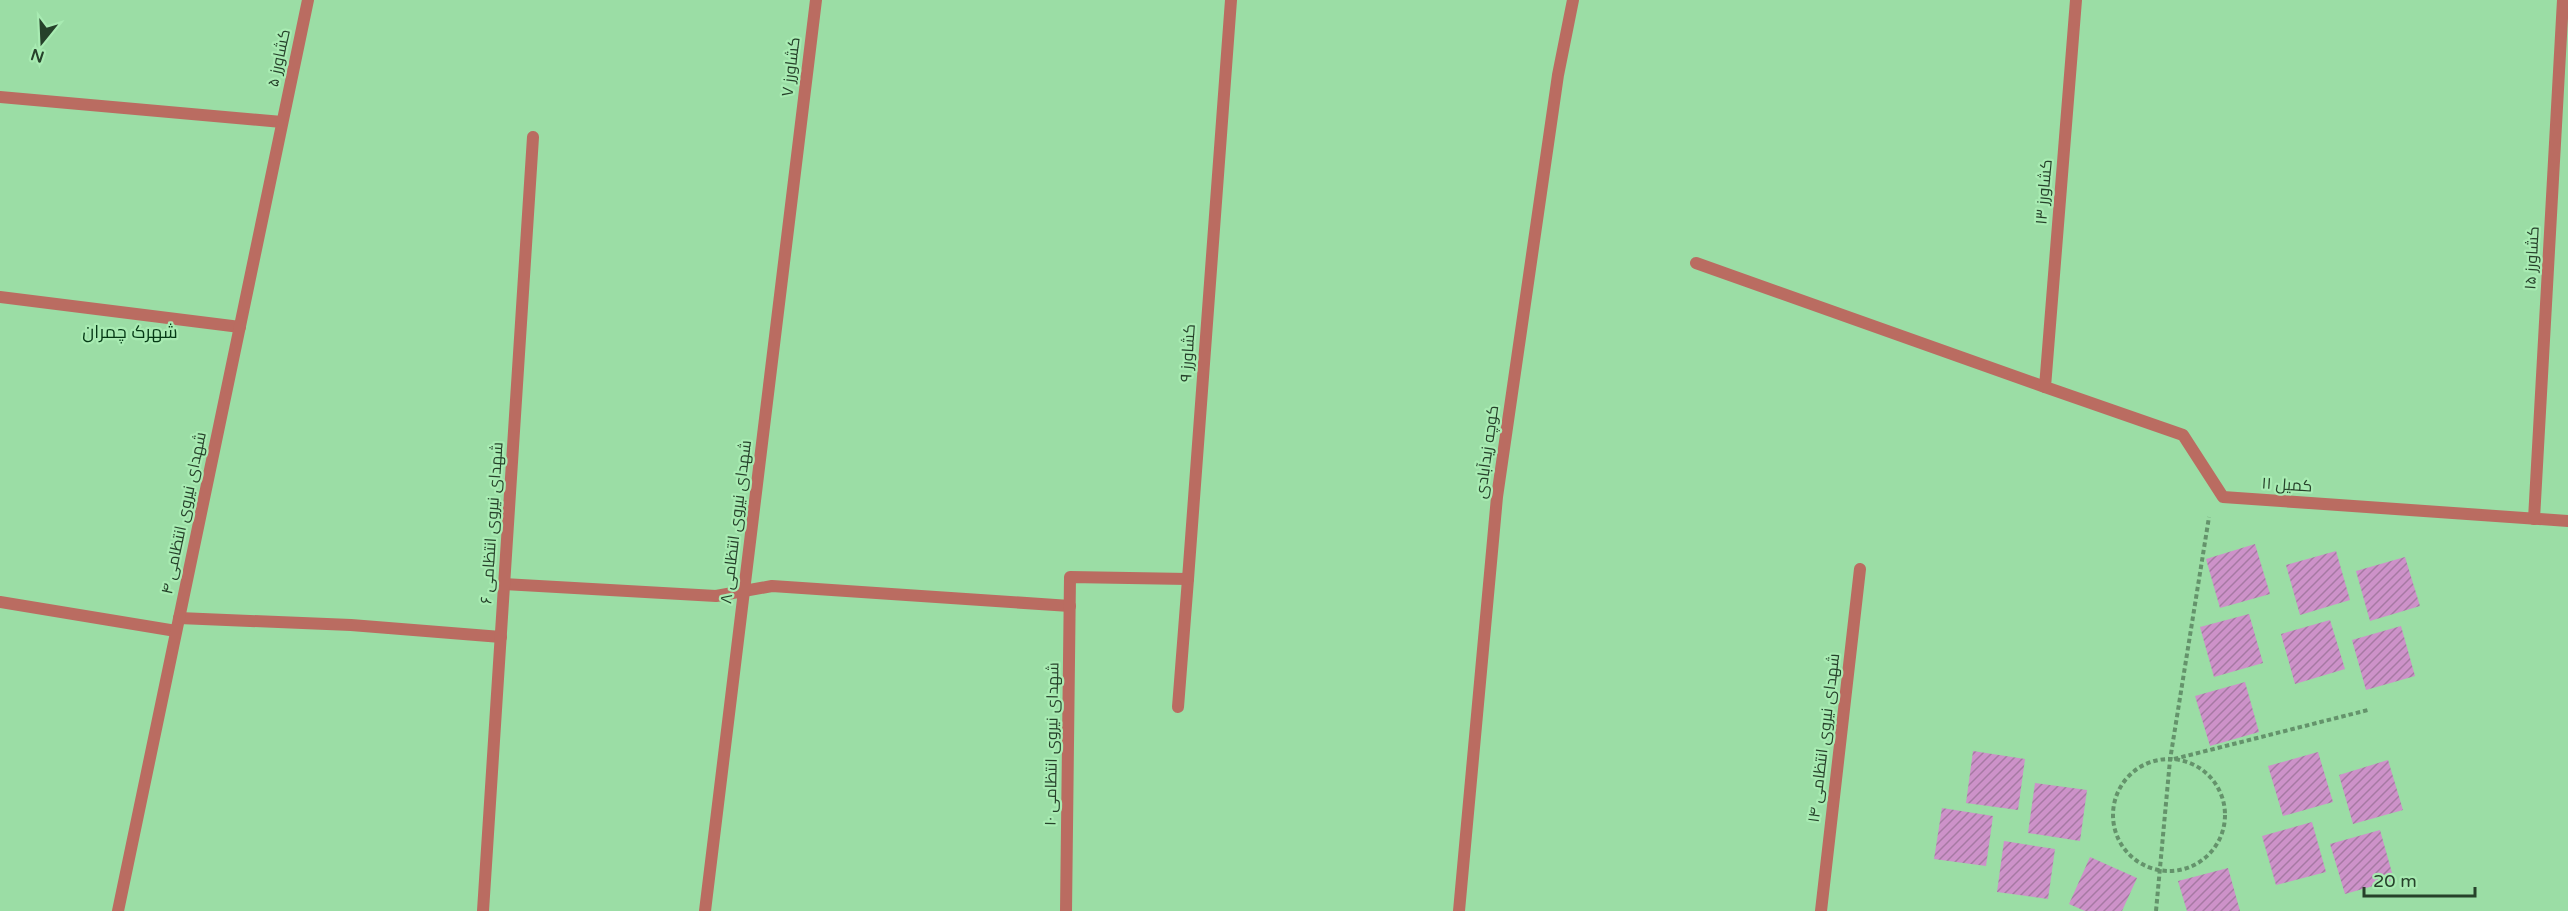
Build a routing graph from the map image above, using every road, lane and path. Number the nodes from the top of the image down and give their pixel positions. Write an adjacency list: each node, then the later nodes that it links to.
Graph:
1 (308, 0): 8 (street, کشاورز ۵)
2 (816, 0): 10 (street, کشاورز ۷)
3 (1231, 0): 19 (street, کشاورز ۹)
4 (1574, 0): 34 (street, کوچه زیدآبادی)
5 (2076, 0): 14 (street, کشاورز ۱۳)
6 (2563, 0): 16 (street, کشاورز ۱۵)
7 (0, 97): 8 (street)
8 (282, 122): 13 (street, شهدای نیروی انتظامی ۴)
9 (533, 137): 20 (street, شهدای نیروی انتظامی ۶)
10 (799, 138): 21 (street, شهدای نیروی انتظامی ۸)
11 (1696, 263): 14 (street)
12 (0, 297): 13 (street)
13 (240, 327): 24 (street, شهدای نیروی انتظامی ۴)
14 (2045, 387): 15 (street)
15 (2223, 497): 16 (street, کمیل ۱۱); 28 (path)
16 (2534, 519): 17 (street, کمیل ۱۱)
17 (2568, 521)
18 (1860, 569): 35 (street, شهدای نیروی انتظامی ۱۴)
19 (1188, 579): 23 (street, شهدای نیروی انتظامی ۱۰); 26 (street, کشاورز ۹)
20 (504, 584): 21 (street); 25 (street, شهدای نیروی انتظامی ۶)
21 (744, 591): 23 (street); 32 (street, شهدای نیروی انتظامی ۸)
22 (0, 602): 24 (street)
23 (1070, 606): 33 (street, شهدای نیروی انتظامی ۱۰)
24 (178, 624): 25 (street); 30 (street, شهدای نیروی انتظامی ۴)
25 (501, 637): 31 (street, شهدای نیروی انتظامی ۶)
26 (1178, 708)
27 (2368, 710): 28 (path)
28 (2170, 760): 29 (path); 29 (path); 29 (path)
29 (2160, 870): 36 (path)
30 (118, 911)
31 (483, 911)
32 (705, 911)
33 (1066, 911)
34 (1459, 911)
35 (1821, 911)
36 (2156, 911)

